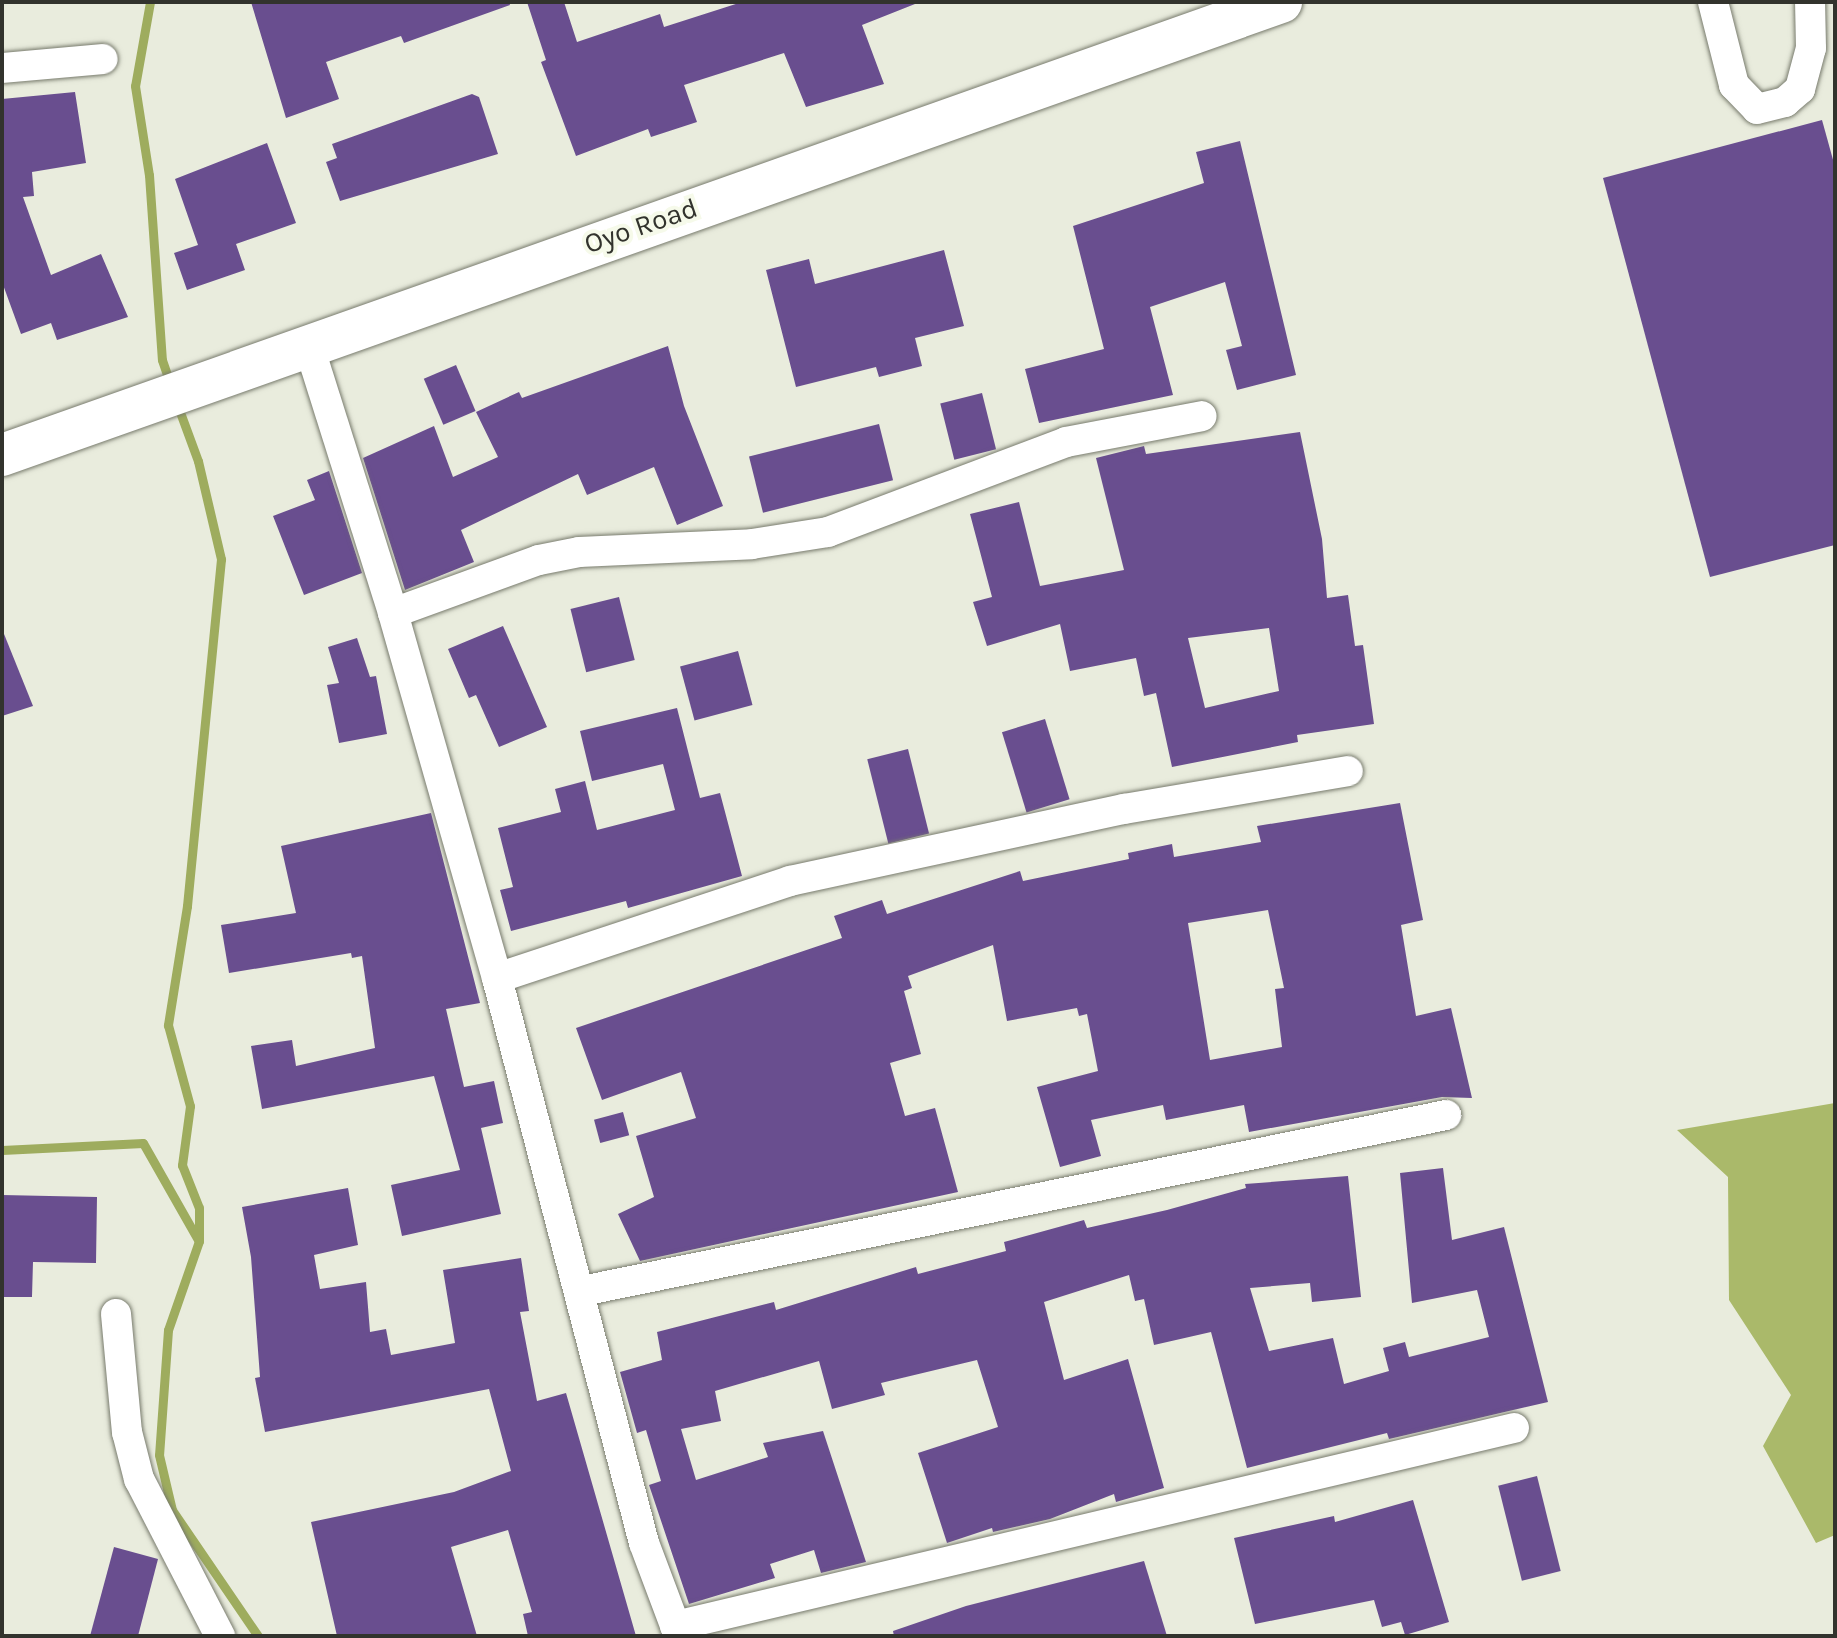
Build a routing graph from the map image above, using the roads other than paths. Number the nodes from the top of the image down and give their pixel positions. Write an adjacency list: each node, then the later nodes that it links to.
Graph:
1 (1281, 2): 6 (highway, Oyo Road)
2 (1713, 2): 3 (street)
3 (1810, 2)
4 (103, 59): 5 (street)
5 (2, 68)
6 (308, 343): 8 (highway, Oyo Road); 9 (street)
7 (1202, 416): 9 (street)
8 (2, 455)
9 (393, 613): 11 (street)
10 (1348, 771): 11 (street)
11 (497, 978): 13 (street)
12 (1446, 1115): 13 (street)
13 (582, 1291): 16 (street)
14 (116, 1314): 17 (street)
15 (1514, 1428): 16 (street)
16 (677, 1631)
17 (220, 1636)

